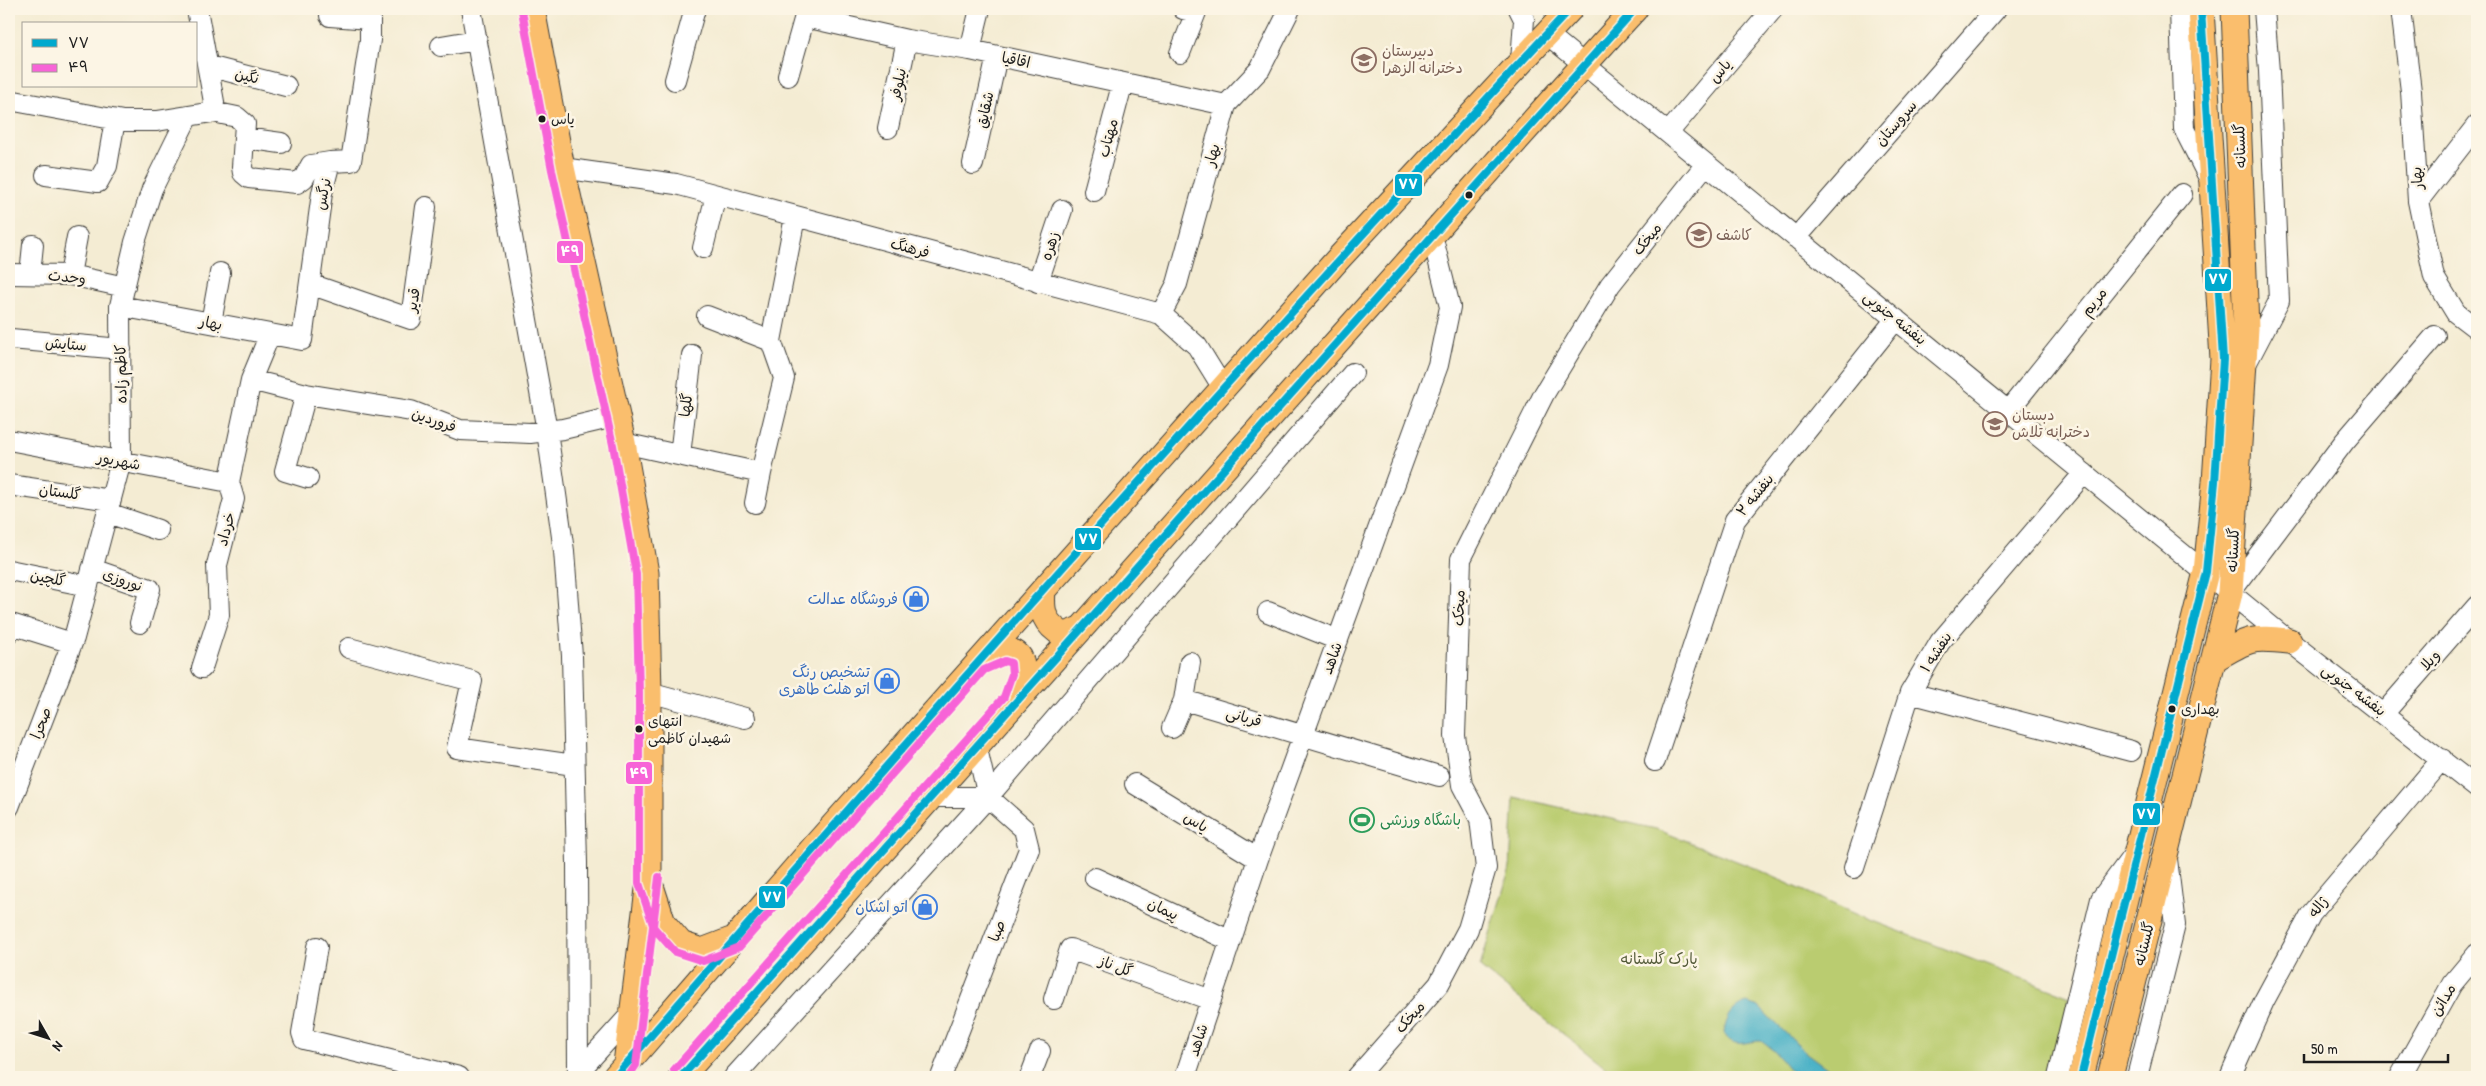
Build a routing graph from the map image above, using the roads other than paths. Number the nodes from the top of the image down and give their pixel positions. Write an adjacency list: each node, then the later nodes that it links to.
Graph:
1 (197, 9): 30 (street)
2 (471, 9): 22 (street)
3 (532, 9): 48 (main road)
4 (695, 9): 32 (street)
5 (980, 9): 25 (street)
6 (1183, 9): 26 (street)
7 (1290, 9): 36 (street, بهار)
8 (1519, 9): 28 (street)
9 (1570, 9): 21 (main road)
10 (1635, 9): 29 (main road)
11 (1773, 9): 42 (street, یاس)
12 (1996, 9): 60 (street, سروستان)
13 (2180, 9): 50 (street)
14 (2201, 9): 50 (main road, گلستانه)
15 (2234, 9): 82 (main road, گلستانه)
16 (2264, 9): 82 (street)
17 (2401, 9): 54 (street, بهار)
18 (806, 13): 23 (street, اقاقیا); 31 (street, اقاقیا)
19 (370, 14): 20 (street); 45 (street, نرگس)
20 (330, 16)
21 (1547, 34): 28 (main road); 29 (street, بنفشه جنوبی)
22 (476, 40): 24 (street); 89 (street)
23 (908, 40): 25 (street, اقاقیا); 41 (street, نیلوفر)
24 (441, 46)
25 (970, 50): 27 (street, اقاقیا)
26 (1180, 53)
27 (997, 56): 33 (street, اقاقیا); 46 (street, شقایق)
28 (1521, 62): 85 (main road)
29 (1584, 64): 42 (street, بنفشه جنوبی); 58 (main road)
30 (208, 66): 34 (street, نگین); 37 (street)
31 (788, 76)
32 (675, 80)
33 (1122, 85): 36 (street, اقاقیا); 51 (street, مهتاب)
34 (286, 86)
35 (9, 100): 39 (street)
36 (1226, 106): 70 (street, بهار)
37 (213, 112): 38 (street); 43 (street)
38 (188, 116): 39 (street); 69 (street, کاظم زاده)
39 (119, 121): 49 (street)
40 (2477, 125): 54 (street)
41 (888, 128)
42 (1668, 133): 47 (street, بنفشه جنوبی)
43 (245, 138): 44 (street); 45 (street)
44 (281, 143)
45 (330, 162): 68 (street, نرگس)
46 (973, 164)
47 (1706, 164): 60 (street, بنفشه جنوبی); 161 (street, میخک)
48 (562, 168): 53 (street, فرهنگ); 88 (main road)
49 (46, 175)
50 (2212, 183): 103 (main road, گلستانه)
51 (1094, 191)
52 (2182, 194): 87 (street, مریم)
53 (716, 195): 57 (street, فرهنگ); 62 (street)
54 (2418, 201): 74 (street, بهار)
55 (426, 207): 68 (street, قدیر)
56 (1062, 210): 67 (street, زهره)
57 (795, 217): 67 (street, فرهنگ); 79 (street)
58 (1432, 235): 110 (main road); 113 (street, شاهد)
59 (77, 236): 66 (street)
60 (1796, 238): 72 (street, بنفشه جنوبی)
61 (33, 245): 65 (street)
62 (703, 248)
63 (220, 273): 73 (street)
64 (9, 274): 65 (street, وحدت)
65 (30, 274): 66 (street, وحدت)
66 (70, 275): 69 (street, وحدت)
67 (1038, 282): 70 (street, فرهنگ)
68 (310, 284): 78 (street, نرگس)
69 (122, 297): 73 (street, بهار); 80 (street, کاظم زاده)
70 (1161, 314): 85 (street, فرهنگ)
71 (707, 316): 79 (street)
72 (1896, 319): 87 (street, بنفشه جنوبی); 131 (street, بنفشه ۲)
73 (212, 323): 75 (street, بهار)
74 (2477, 329)
75 (270, 334): 78 (street, بهار); 84 (street, خرداد)
76 (2435, 336): 106 (street)
77 (11, 340): 80 (street, ستایش)
78 (302, 340)
79 (771, 341): 94 (street)
80 (121, 349): 93 (street, کاظم زاده)
81 (692, 355): 92 (street, گلها)
82 (2244, 368): 106 (main road, گلستانه)
83 (1353, 373): 137 (street)
84 (251, 380): 86 (street, فروردین); 97 (street, خرداد)
85 (1222, 388): 105 (main road)
86 (306, 394): 89 (street, فروردین); 96 (street)
87 (2008, 411): 95 (street, بنفشه جنوبی)
88 (618, 416): 89 (street, فروردین); 91 (main road)
89 (547, 431): 132 (street)
90 (9, 440): 93 (street, شهریور)
91 (623, 443): 92 (street); 120 (main road)
92 (680, 455): 94 (street)
93 (121, 462): 97 (street, شهریور); 100 (street, کاظم زاده)
94 (761, 473): 99 (street)
95 (2084, 473): 103 (street, بنفشه جنوبی); 121 (street, بنفشه ۱)
96 (308, 478)
97 (229, 482): 119 (street, خرداد)
98 (9, 485): 100 (street, گلستان)
99 (755, 504)
100 (109, 506): 101 (street, گلستان); 104 (street, کاظم زاده)
101 (158, 530)
102 (9, 570): 104 (street, گلچین)
103 (2206, 572): 106 (street, بنفشه جنوبی); 139 (main road, گلستانه)
104 (90, 577): 109 (street, نوروزی); 112 (street, کاظم زاده)
105 (1043, 590): 110 (main road); 117 (main road)
106 (2230, 593): 114 (street, بنفشه جنوبی); 116 (main road, گلستانه)
107 (2477, 606): 124 (street, ویلا)
108 (1268, 612): 113 (street)
109 (140, 623)
110 (1077, 630): 123 (main road)
111 (9, 632): 112 (street)
112 (73, 640): 138 (street, صحرا)
113 (1338, 640): 127 (street, شاهد)
114 (2289, 641): 116 (main road); 124 (street, بنفشه جنوبی)
115 (349, 648): 132 (street)
116 (2216, 658): 140 (main road, گلستانه)
117 (978, 662): 123 (main road); 145 (main road)
118 (1190, 662): 122 (street)
119 (202, 668)
120 (649, 692): 125 (street); 144 (main road)
121 (1910, 693): 129 (street); 142 (street, بنفشه ۱)
122 (1184, 700): 126 (street); 127 (street, قربانی)
123 (1013, 702): 128 (main road)
124 (2384, 713): 130 (street, بنفشه جنوبی)
125 (745, 718)
126 (1172, 728)
127 (1304, 734): 133 (street, قربانی); 141 (street, شاهد)
128 (976, 744): 136 (main road); 137 (street)
129 (2131, 751)
130 (2442, 759): 135 (street, بنفشه جنوبی); 166 (street, ژاله)
131 (1655, 761)
132 (574, 765): 154 (street)
133 (1439, 776)
134 (1135, 784): 141 (street, یاس)
135 (2477, 788)
136 (928, 796): 137 (street); 156 (main road)
137 (988, 797): 157 (street); 158 (street, صبا)
138 (9, 807)
139 (2139, 846): 162 (street); 163 (main road, گلستانه)
140 (2166, 855): 164 (main road, گلستانه); 165 (street)
141 (1258, 859): 146 (street, شاهد)
142 (1854, 868)
143 (1095, 878): 146 (street, پیمان)
144 (649, 881): 145 (main road); 151 (main road)
145 (734, 939): 153 (main road)
146 (1231, 941): 150 (street, شاهد)
147 (317, 947): 155 (street)
148 (2477, 954): 167 (street, مدائن)
149 (1054, 999): 150 (street, گل ناز)
150 (1211, 1000): 160 (street, شاهد)
151 (632, 1014): 153 (main road); 154 (street)
152 (1040, 1051): 159 (street)
153 (621, 1071)
154 (576, 1075)
155 (459, 1077)
156 (681, 1077)
157 (734, 1077)
158 (941, 1077)
159 (1030, 1077)
160 (1185, 1077)
161 (1357, 1077)
162 (2058, 1077)
163 (2081, 1077)
164 (2110, 1077)
165 (2137, 1077)
166 (2230, 1077)
167 (2400, 1077)

